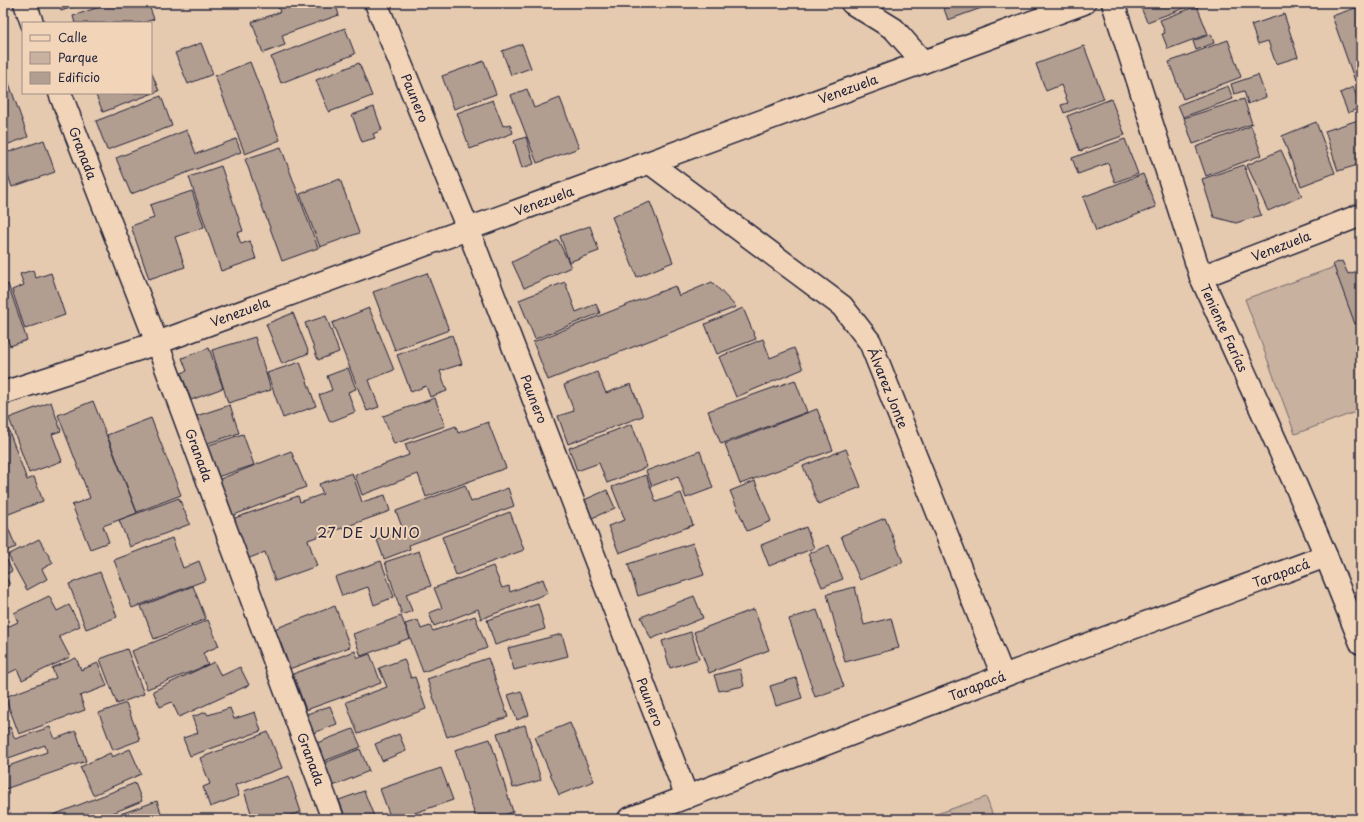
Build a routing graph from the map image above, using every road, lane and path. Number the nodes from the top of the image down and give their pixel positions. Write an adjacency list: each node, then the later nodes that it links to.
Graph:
1 (25, 3): 6 (street)
2 (376, 3): 11 (street, Paunero)
3 (852, 3): 7 (street)
4 (1084, 3): 7 (street, Venezuela)
5 (1113, 3): 12 (street, Teniente Farías)
6 (32, 22)
7 (923, 62): 9 (street, Venezuela)
8 (60, 94): 13 (street, Granada)
9 (650, 163): 11 (street, Venezuela); 17 (street, Álvarez Jonte)
10 (1361, 215): 12 (street, Venezuela)
11 (468, 229): 13 (street, Venezuela); 18 (street, Paunero)
12 (1201, 277): 15 (street, Teniente Farías)
13 (157, 343): 14 (street, Venezuela); 19 (street, Granada)
14 (3, 393)
15 (1326, 556): 16 (street, Teniente Farías); 17 (street, Tarapacá)
16 (1361, 643)
17 (1002, 676): 18 (street, Tarapacá)
18 (687, 797): 20 (street, Tarapacá)
19 (333, 819)
20 (629, 819)

